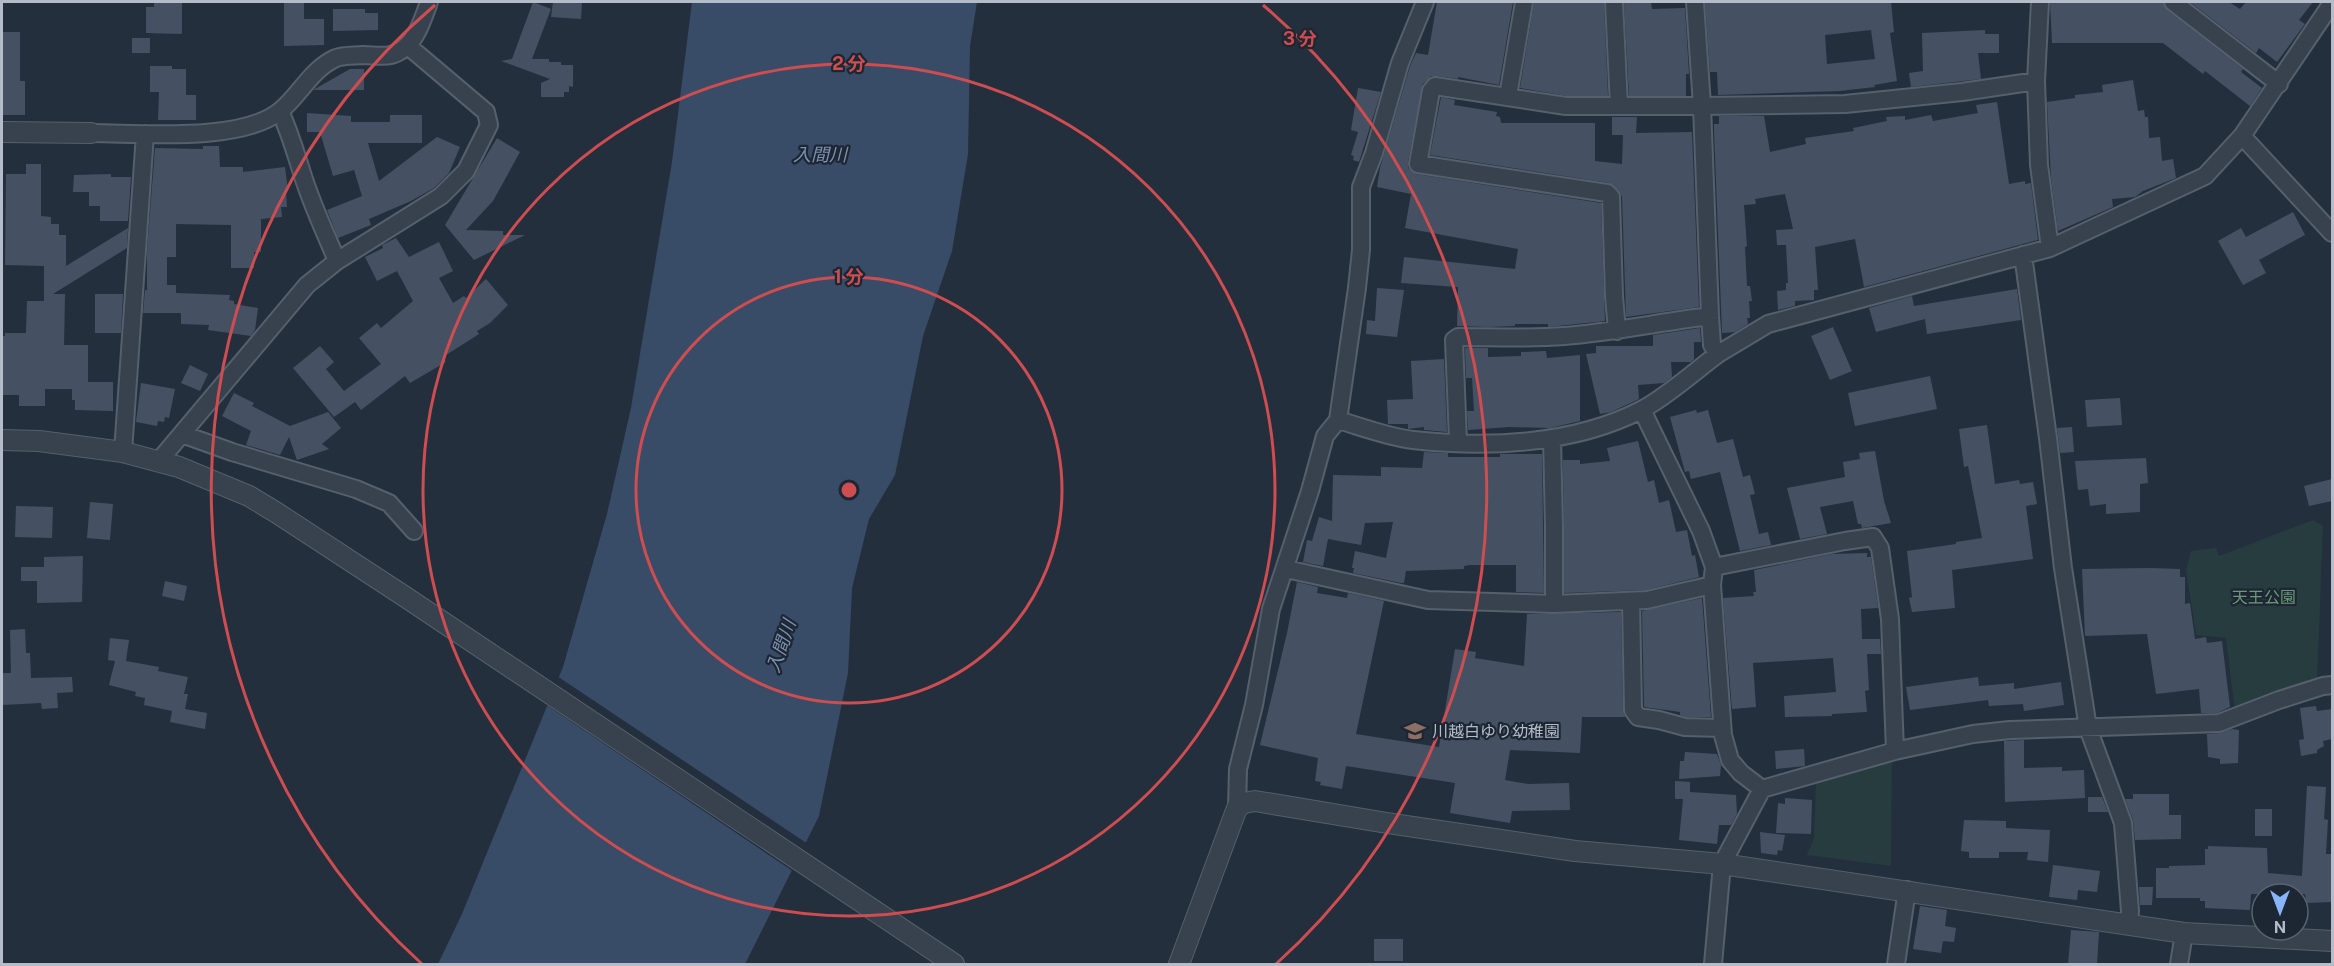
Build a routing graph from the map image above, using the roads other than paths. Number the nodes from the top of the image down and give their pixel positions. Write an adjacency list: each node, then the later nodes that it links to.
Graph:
1 (429, 2): 9 (street)
2 (1425, 2): 28 (street)
3 (1524, 2): 12 (street)
4 (1614, 2): 13 (street)
5 (1695, 2): 14 (street)
6 (2040, 2): 10 (street)
7 (2173, 2): 11 (street)
8 (2332, 3): 11 (street)
9 (408, 46): 15 (street); 23 (street)
10 (2036, 81): 14 (street); 21 (street)
11 (2279, 84): 19 (street)
12 (1508, 96): 13 (street); 25 (street)
13 (1619, 106): 14 (street)
14 (1702, 106): 24 (street)
15 (280, 111): 18 (street); 23 (street)
16 (2, 132): 17 (street)
17 (92, 133): 18 (street)
18 (146, 134): 33 (street)
19 (2242, 136): 20 (street); 21 (street)
20 (2332, 232)
21 (2050, 248): 22 (street)
22 (2023, 255): 26 (street); 43 (street)
23 (337, 261): 29 (street)
24 (1710, 316): 25 (street); 26 (street)
25 (1617, 331): 32 (street)
26 (1718, 354): 27 (street)
27 (1642, 410): 30 (street); 36 (street)
28 (1338, 420): 32 (street); 37 (street)
29 (182, 434): 34 (street); 35 (street)
30 (1552, 438): 32 (street); 40 (street)
31 (2, 440): 33 (street)
32 (1458, 441)
33 (123, 452): 34 (street)
34 (158, 462): 52 (street)
35 (414, 531)
36 (1714, 567): 38 (street); 44 (street)
37 (1286, 569): 40 (street); 46 (street)
38 (1712, 585): 39 (street); 42 (street)
39 (1631, 602): 40 (street); 42 (street)
40 (1554, 604)
41 (2332, 685): 43 (street)
42 (1722, 728): 45 (street)
43 (2088, 728): 44 (street); 49 (street)
44 (1895, 751): 45 (street)
45 (1762, 789): 47 (street)
46 (1237, 808): 47 (street); 53 (street)
47 (1722, 864): 48 (street); 54 (street)
48 (1907, 890): 49 (street); 55 (street)
49 (2129, 925): 50 (street)
50 (2184, 933): 51 (street); 56 (street)
51 (2332, 940)
52 (954, 964)
53 (1179, 964)
54 (1713, 964)
55 (1896, 964)
56 (2179, 964)

